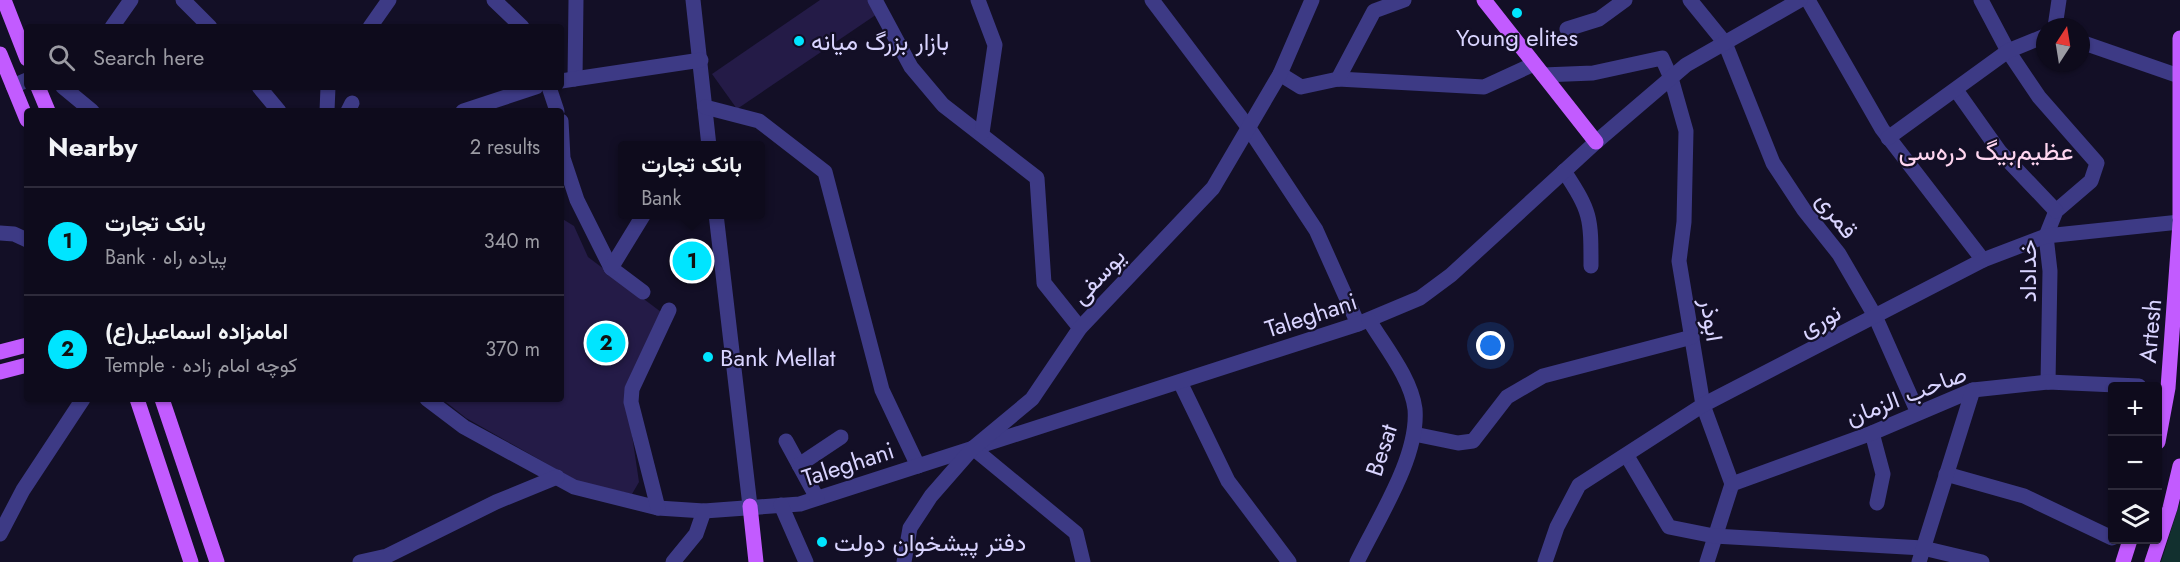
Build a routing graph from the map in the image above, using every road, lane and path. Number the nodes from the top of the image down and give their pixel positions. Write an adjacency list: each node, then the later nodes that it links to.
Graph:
1 (4, 0): 30 (main road)
2 (131, 0): 22 (street)
3 (183, 0): 20 (street)
4 (388, 0): 23 (street)
5 (494, 0): 24 (street)
6 (576, 0): 39 (street)
7 (693, 0): 33 (street)
8 (875, 0): 57 (street)
9 (978, 0): 57 (street)
10 (1152, 0): 56 (street, Besat)
11 (1312, 0): 35 (street, یوسفی)
12 (1404, 0): 38 (street)
13 (1484, 0): 34 (main road)
14 (1625, 0): 25 (street)
15 (1690, 0): 28 (street, قمری)
16 (1800, 0): 28 (street, Taleghani)
17 (1808, 0): 58 (street)
18 (1981, 0): 31 (street, خداداد)
19 (2059, 0): 21 (street)
20 (205, 14)
21 (2056, 18)
22 (114, 24)
23 (372, 24)
24 (519, 24)
25 (1567, 28)
26 (2180, 38): 36 (main road, Artesh)
27 (2036, 40): 31 (street)
28 (1725, 43): 37 (street, Taleghani); 75 (street, قمری)
29 (2090, 45): 36 (street)
30 (24, 51)
31 (2008, 51): 47 (street); 63 (street, خداداد)
32 (1, 58): 40 (main road)
33 (701, 60): 39 (street); 48 (street)
34 (1539, 70): 37 (street); 38 (street); 60 (main road)
35 (1280, 74): 38 (street); 56 (street, یوسفی)
36 (2179, 76): 66 (main road, Artesh)
37 (1671, 78): 60 (street, Taleghani); 78 (street, ابوذر)
38 (1338, 79)
39 (568, 80)
40 (20, 83): 49 (main road)
41 (39, 90): 50 (main road)
42 (67, 90): 51 (street)
43 (262, 90): 52 (street)
44 (328, 90): 53 (street)
45 (527, 90): 54 (street)
46 (550, 90): 55 (street)
47 (1956, 90): 58 (street); 63 (street)
48 (705, 107): 59 (street); 102 (street)
49 (25, 108)
50 (47, 108)
51 (88, 108)
52 (276, 108)
53 (327, 108)
54 (473, 108)
55 (556, 108)
56 (1248, 127): 76 (street, Besat); 77 (street, یوسفی)
57 (982, 134): 77 (street)
58 (1888, 138): 70 (street)
59 (708, 141)
60 (1596, 142): 62 (street, Taleghani)
61 (564, 161): 72 (street)
62 (1564, 171): 71 (street); 76 (street, Taleghani)
63 (2056, 210): 68 (street, خداداد)
64 (641, 219): 72 (street)
65 (717, 219): 110 (street)
66 (2180, 221): 68 (street, نوری); 86 (main road, Artesh)
67 (0, 233): 69 (street)
68 (2046, 236): 70 (street, نوری); 84 (street, خداداد)
69 (24, 239)
70 (1983, 260): 75 (street, نوری)
71 (1591, 266)
72 (611, 268): 73 (street)
73 (643, 292)
74 (669, 310): 111 (street)
75 (1875, 316): 92 (street, نوری); 93 (street, قمری)
76 (1364, 322): 83 (street, Taleghani); 95 (street, Besat)
77 (1080, 328): 99 (street, یوسفی)
78 (1692, 338): 92 (street, ابوذر); 95 (street)
79 (24, 346): 80 (main road)
80 (0, 352)
81 (24, 365): 82 (main road)
82 (0, 372)
83 (1180, 382): 99 (street, Taleghani); 126 (street)
84 (2048, 382): 85 (street, صاحب الزمان); 87 (street, صاحب الزمان)
85 (2108, 385)
86 (2163, 388): 96 (main road, Artesh)
87 (1973, 390): 93 (street, صاحب الزمان); 104 (street)
88 (80, 402): 113 (street)
89 (137, 402): 118 (main road)
90 (163, 402): 119 (main road)
91 (431, 402): 105 (street, Taleghani)
92 (1703, 405): 100 (street, نوری); 106 (street, ابوذر)
93 (1918, 413): 94 (street, صاحب الزمان)
94 (1872, 433): 106 (street, صاحب الزمان); 108 (street)
95 (1414, 434): 127 (street, Besat)
96 (2158, 436)
97 (841, 437): 101 (street)
98 (786, 441): 101 (street)
99 (973, 448): 102 (street, Taleghani); 124 (street); 125 (street)
100 (1627, 456): 114 (street); 128 (street, نوری)
101 (799, 465): 107 (street)
102 (918, 466): 107 (street, Taleghani)
103 (2180, 466): 132 (main road)
104 (1946, 474): 115 (street); 117 (street)
105 (557, 477): 111 (street, Taleghani); 120 (street)
106 (1732, 484): 114 (street)
107 (817, 498): 109 (street, Taleghani)
108 (1877, 503)
109 (781, 505): 110 (street, Taleghani); 123 (street)
110 (750, 506): 112 (street, Taleghani); 122 (main road)
111 (658, 508): 112 (street, Taleghani)
112 (704, 511): 121 (street)
113 (0, 534)
114 (1714, 536): 117 (street); 129 (street)
115 (2108, 536)
116 (2125, 544): 131 (main road)
117 (1921, 555): 130 (street)
118 (191, 562)
119 (217, 562)
120 (360, 562)
121 (673, 562)
122 (756, 562)
123 (806, 562)
124 (904, 562)
125 (1083, 562)
126 (1289, 562)
127 (1357, 562)
128 (1545, 562)
129 (1707, 562)
130 (1982, 562)
131 (2123, 562)
132 (2152, 562)

